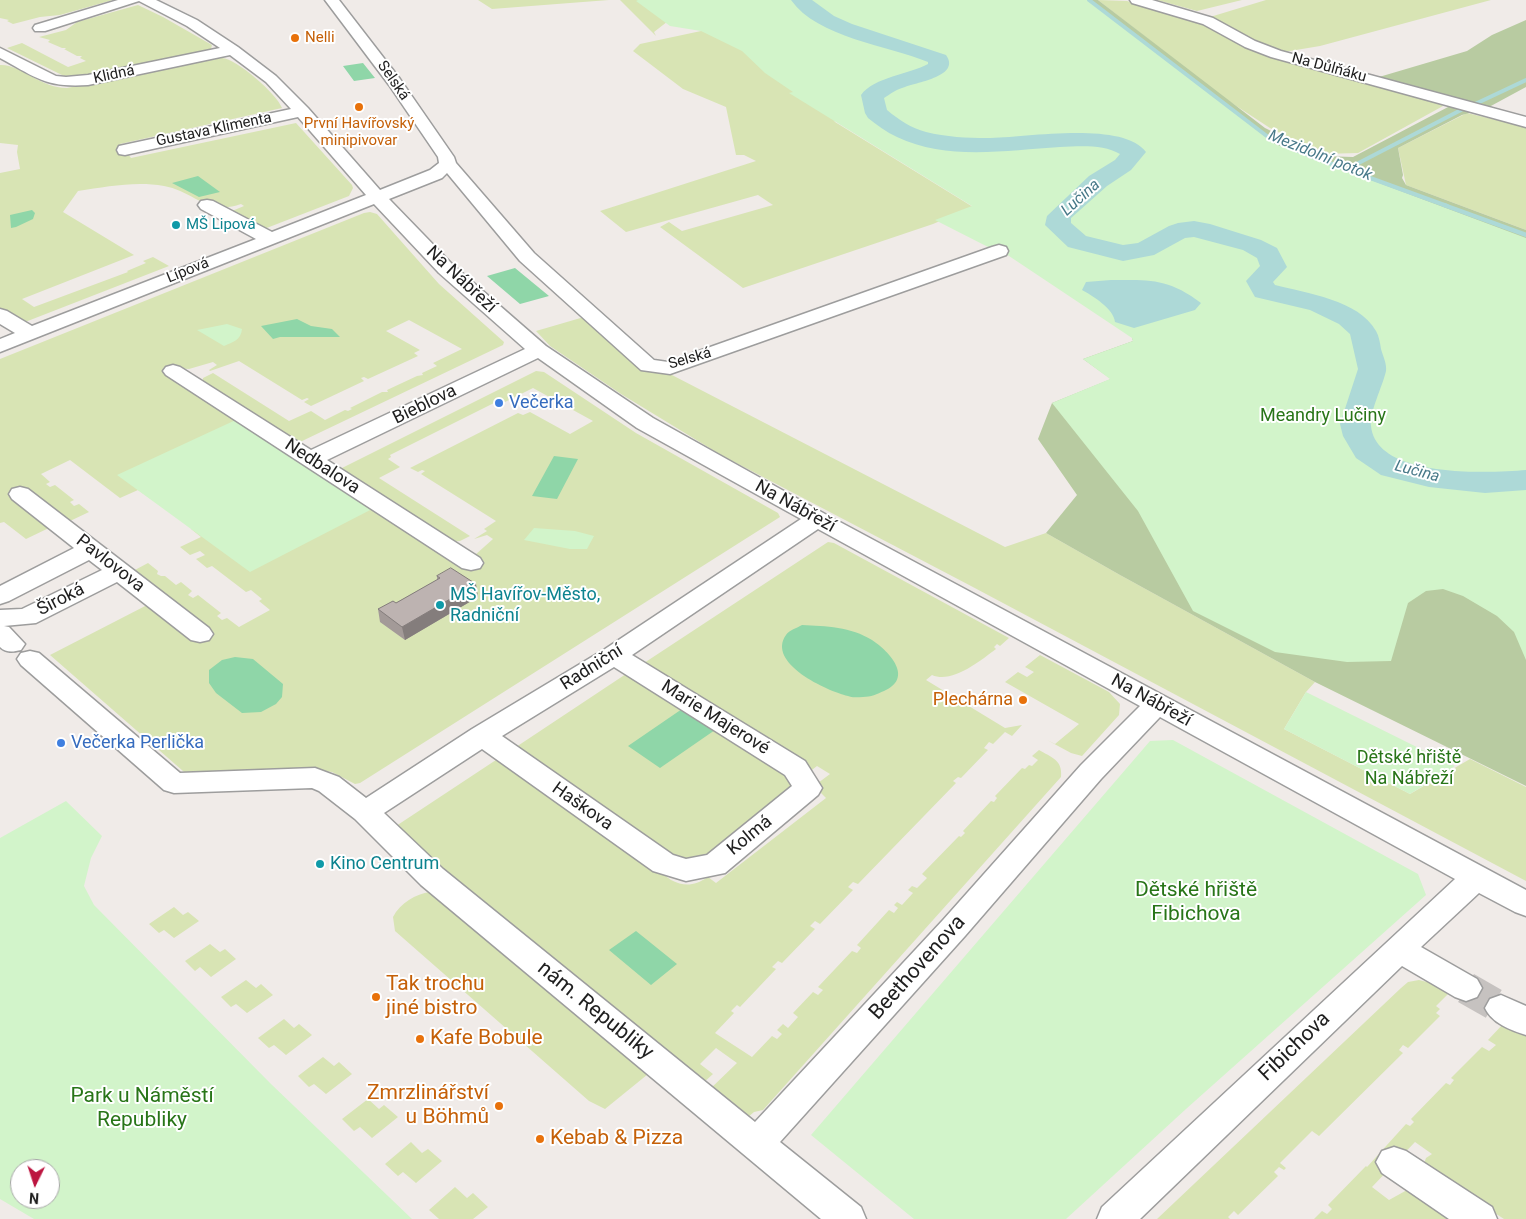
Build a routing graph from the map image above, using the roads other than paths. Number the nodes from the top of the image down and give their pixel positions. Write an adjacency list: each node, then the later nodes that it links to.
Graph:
1 (133, 0): 5 (street)
2 (145, 0): 6 (street, Na Nábřeží)
3 (332, 0): 11 (street, Selská)
4 (1137, 0): 9 (street, Na Důlňáku)
5 (40, 28)
6 (233, 50): 7 (street, Klidná); 8 (street, Na Nábřeží)
7 (3, 56)
8 (302, 110): 10 (street, Gustava Klimenta); 12 (street, Na Nábřeží)
9 (1526, 122)
10 (125, 150)
11 (448, 164): 12 (street); 15 (street, Selská)
12 (376, 196): 14 (street, Lípová); 19 (street, Na Nábřeží)
13 (207, 205): 14 (street)
14 (270, 239): 17 (street, Lípová)
15 (999, 251)
16 (0, 315): 17 (street)
17 (30, 334): 18 (street, Lípová)
18 (0, 346)
19 (539, 350): 21 (street, Bieblova); 23 (street, Na Nábřeží)
20 (173, 371): 21 (street, Nedbalova)
21 (312, 460): 25 (street, Nedbalova)
22 (20, 494): 24 (street, Pavlovova)
23 (817, 519): 31 (street, Radniční); 32 (street, Na Nábřeží)
24 (91, 549): 26 (street, Pavlovova); 27 (street, Široká)
25 (471, 563)
26 (119, 571): 28 (street, Široká); 29 (street, Pavlovova)
27 (0, 596)
28 (0, 618)
29 (200, 634)
30 (14, 645): 35 (street, nám. Republiky)
31 (614, 655): 33 (street, Radniční); 34 (street, Marie Majerové)
32 (1157, 704): 37 (street, Na Nábřeží); 41 (street, Beethovenova)
33 (482, 736): 35 (street, Radniční); 36 (street, Haškova)
34 (808, 788): 36 (street, Kolmá)
35 (365, 812): 41 (street, nám. Republiky)
36 (686, 870)
37 (1477, 877): 38 (street, Na Nábřeží); 39 (street, Fibichova)
38 (1526, 904)
39 (1398, 949): 40 (street); 44 (street, Fibichova)
40 (1466, 988)
41 (758, 1144): 43 (street)
42 (1394, 1162): 45 (street)
43 (848, 1219)
44 (1115, 1219)
45 (1479, 1219)

